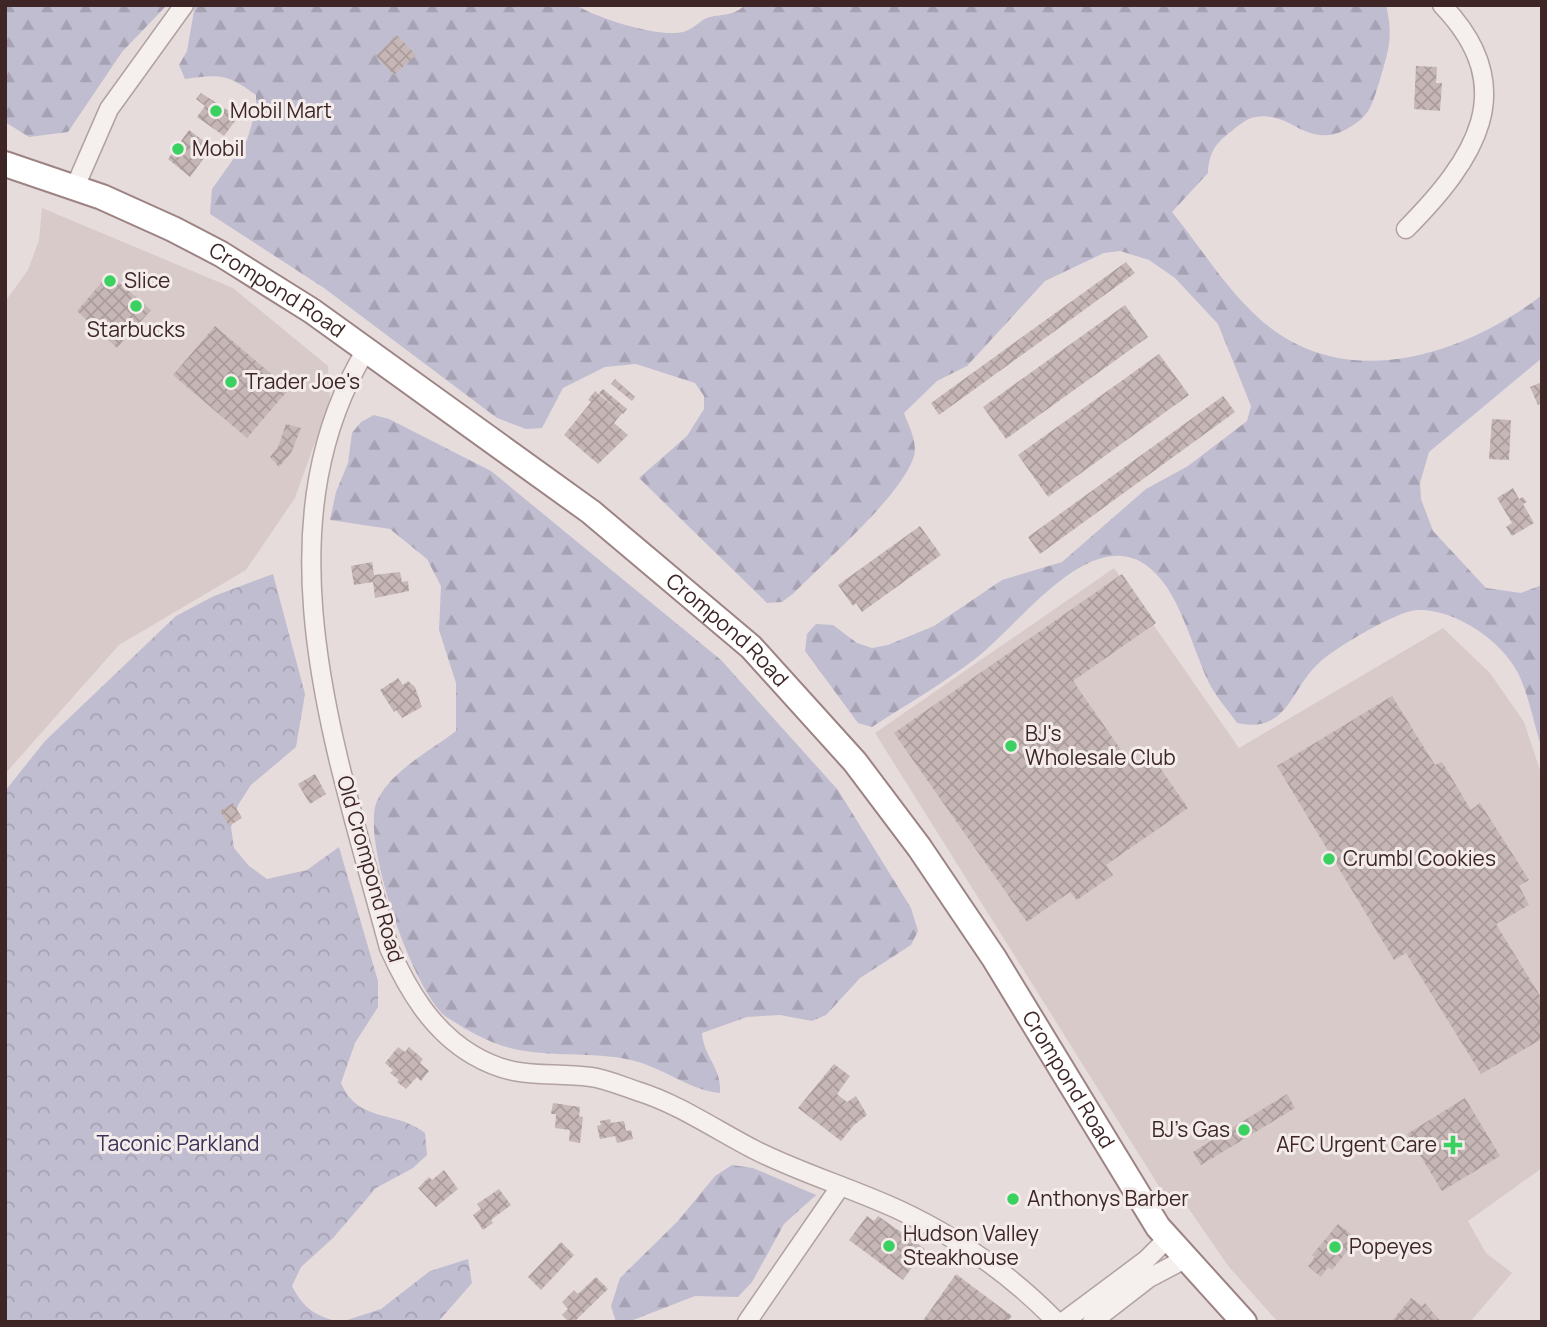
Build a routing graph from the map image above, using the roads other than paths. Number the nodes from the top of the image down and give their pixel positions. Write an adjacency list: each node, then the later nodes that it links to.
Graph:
1 (184, 5): 4 (street)
2 (1442, 5): 5 (street)
3 (5, 164): 4 (highway, Crompond Road)
4 (75, 187): 6 (highway, Crompond Road)
5 (1406, 229)
6 (366, 350): 7 (street, Old Crompond Road); 8 (highway, Crompond Road)
7 (840, 1187): 10 (street); 11 (street, Old Crompond Road)
8 (1168, 1238): 9 (highway, Crompond Road); 12 (street)
9 (1185, 1259): 13 (street); 14 (highway, Crompond Road)
10 (747, 1322)
11 (1057, 1322)
12 (1063, 1322)
13 (1092, 1322)
14 (1244, 1322)

